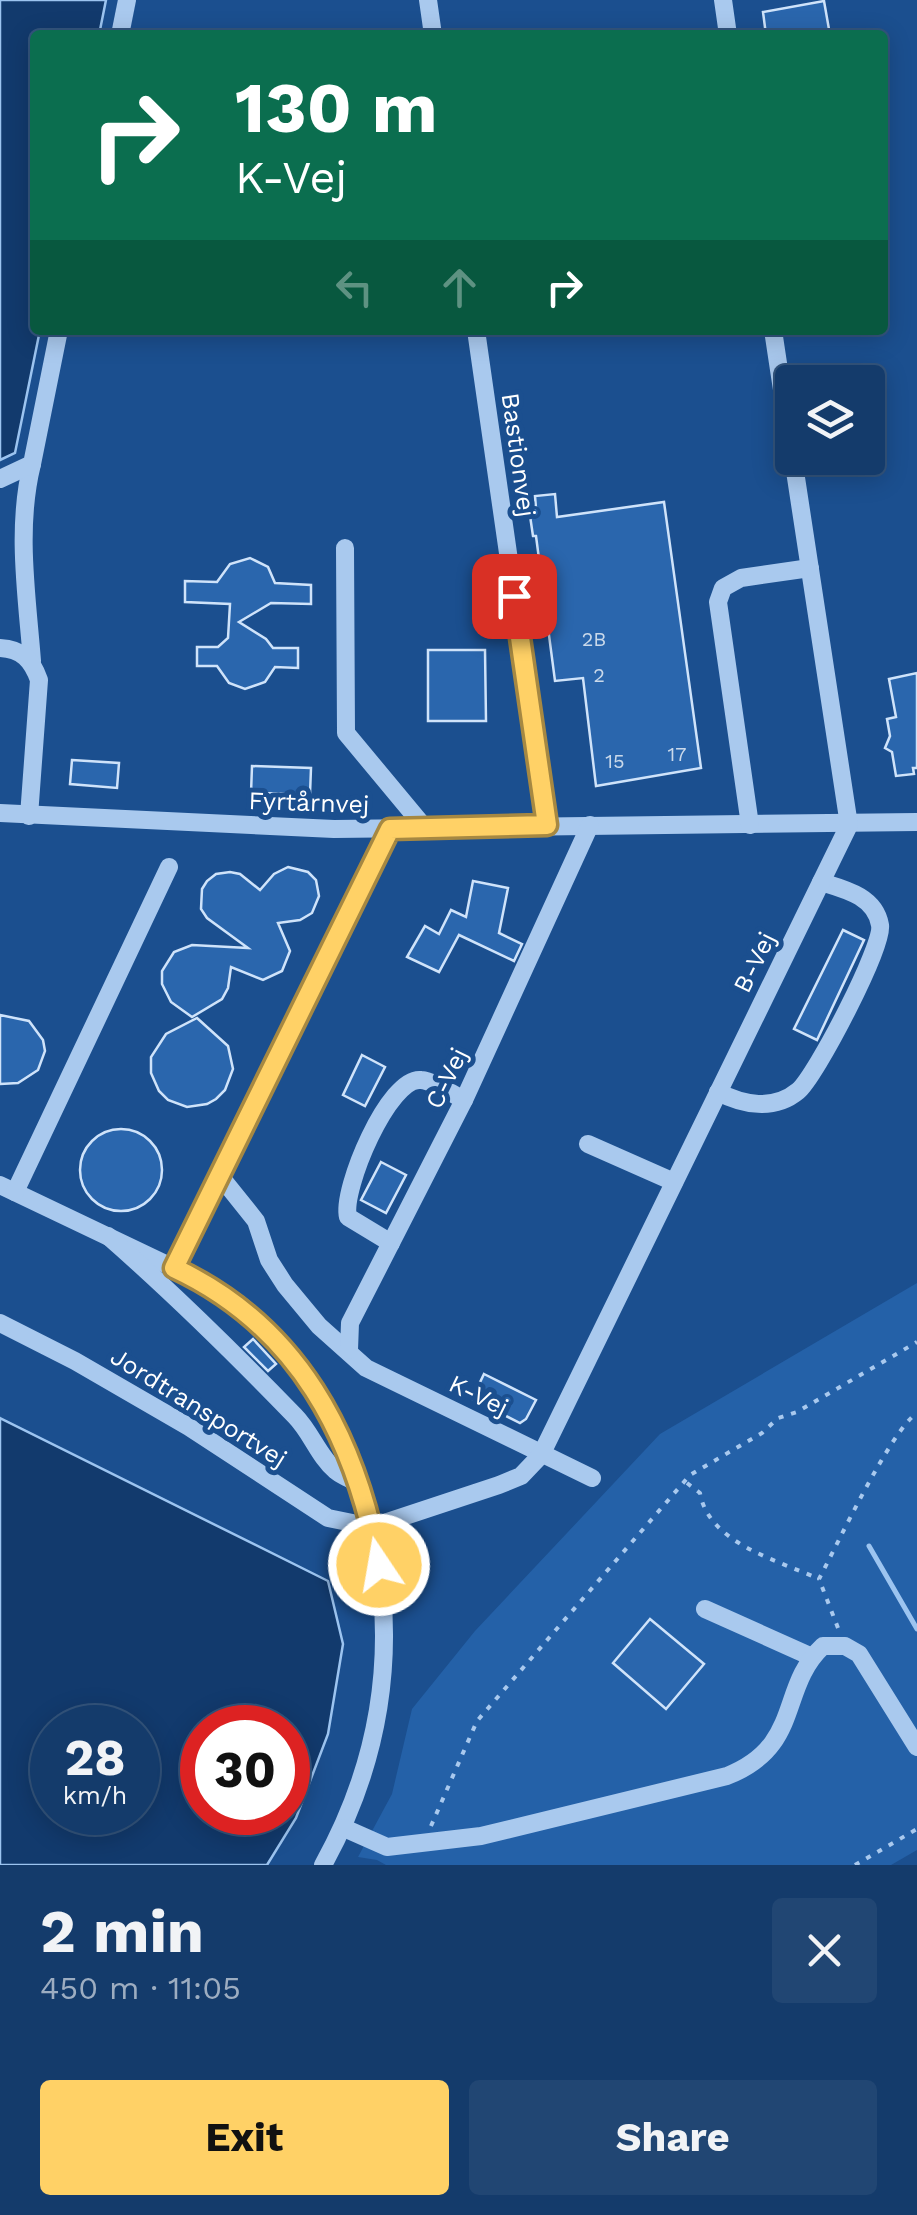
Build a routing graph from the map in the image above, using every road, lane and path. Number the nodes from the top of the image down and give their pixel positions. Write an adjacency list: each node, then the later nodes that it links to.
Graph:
1 (127, 0): 4 (street)
2 (428, 0): 5 (street)
3 (723, 0): 6 (street)
4 (121, 30)
5 (432, 30)
6 (727, 30)
7 (59, 335): 11 (street)
8 (477, 335): 21 (street, Bastionvej)
9 (774, 335): 10 (street)
10 (779, 365)
11 (32, 464): 13 (street); 17 (street)
12 (796, 475): 15 (street)
13 (0, 480)
14 (345, 548): 25 (street)
15 (810, 568): 22 (street); 23 (street)
16 (0, 648): 17 (street)
17 (32, 661): 19 (street)
18 (0, 812): 19 (street, Fyrtårnvej)
19 (29, 816): 26 (street, Fyrtårnvej)
20 (917, 822): 23 (street, Fyrtårnvej)
21 (547, 825): 24 (street, Fyrtårnvej); 25 (street, Fyrtårnvej)
22 (750, 825): 23 (street, Fyrtårnvej); 24 (street, Fyrtårnvej)
23 (849, 825): 28 (street, B-Vej)
24 (590, 826): 30 (street, C-Vej)
25 (425, 828): 26 (street, Fyrtårnvej)
26 (390, 829): 32 (street)
27 (169, 868): 34 (street)
28 (821, 882): 29 (street, B-Vej); 29 (street)
29 (718, 1092): 33 (street, B-Vej)
30 (464, 1100): 36 (street, C-Vej); 36 (street)
31 (588, 1144): 33 (street)
32 (220, 1176): 37 (street); 40 (street, K-Vej)
33 (674, 1182): 42 (street, B-Vej)
34 (7, 1188): 35 (street)
35 (108, 1236): 37 (street); 45 (street)
36 (391, 1243): 40 (street, C-Vej)
37 (174, 1268): 45 (street)
38 (0, 1323): 46 (street, Jordtransportvej)
39 (917, 1342): 44 (path)
40 (350, 1350): 42 (street, K-Vej)
41 (917, 1413): 47 (path)
42 (541, 1454): 43 (street, K-Vej); 46 (street)
43 (592, 1478)
44 (685, 1482): 47 (path); 54 (path)
45 (356, 1484): 46 (street)
46 (372, 1527): 52 (street)
47 (819, 1578): 49 (path)
48 (705, 1609): 50 (street)
49 (845, 1646): 50 (street); 51 (street)
50 (812, 1657): 54 (street)
51 (917, 1747)
52 (344, 1828): 54 (street); 55 (street)
53 (917, 1829): 56 (path)
54 (423, 1844)
55 (323, 1865)
56 (855, 1865)

